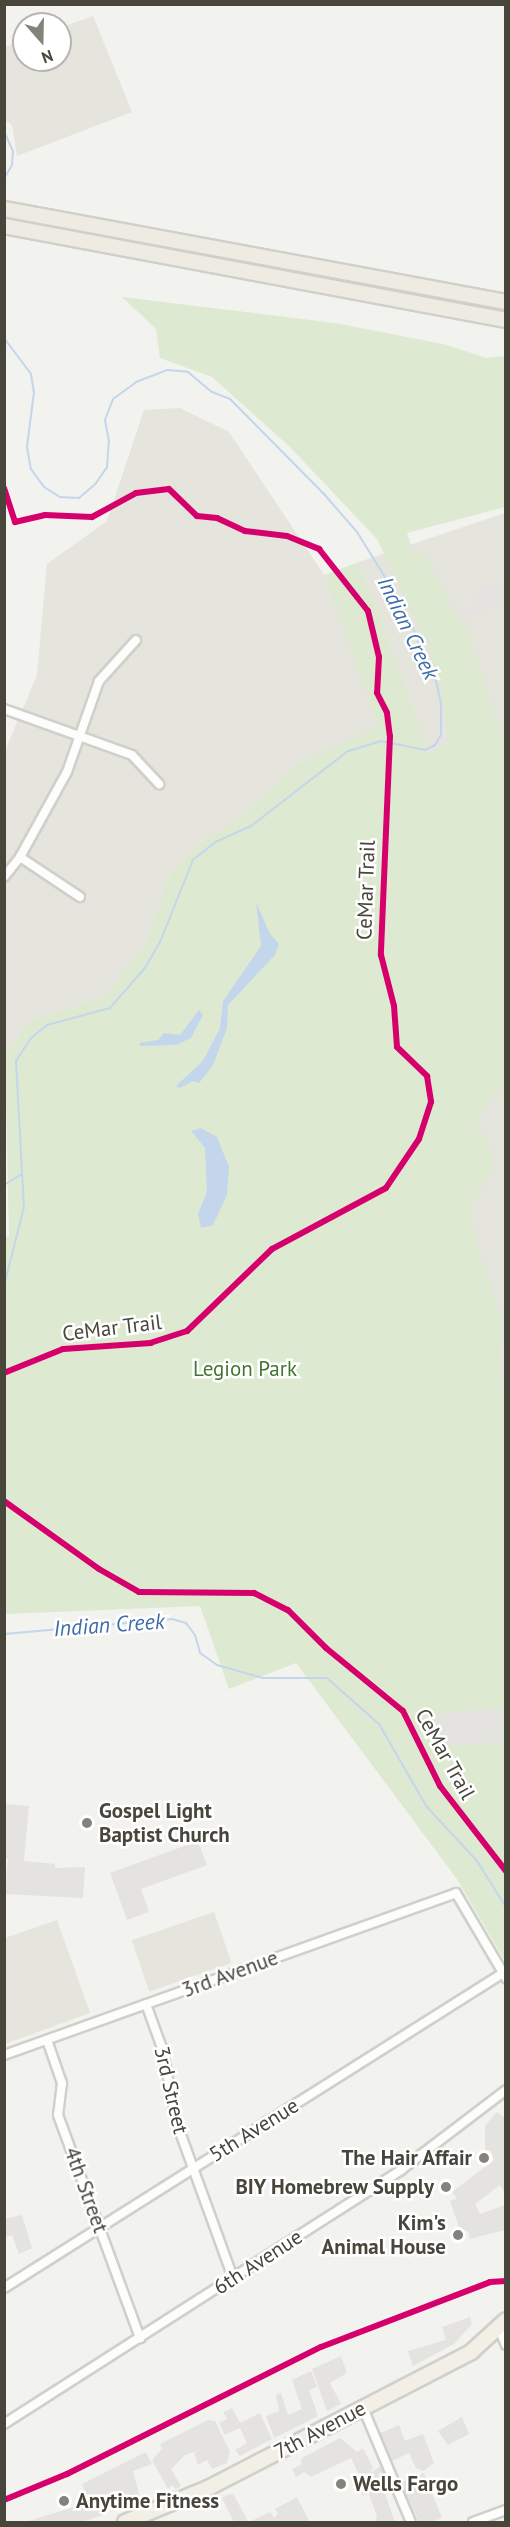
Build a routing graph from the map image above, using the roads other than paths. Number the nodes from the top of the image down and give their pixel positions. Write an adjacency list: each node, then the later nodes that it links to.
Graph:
1 (4, 209): 3 (highway)
2 (4, 226): 4 (highway)
3 (506, 302)
4 (506, 320)
5 (136, 640): 7 (street)
6 (4, 709): 7 (street)
7 (81, 736): 8 (street); 9 (street)
8 (159, 784)
9 (20, 857): 10 (street); 11 (street)
10 (4, 877)
11 (80, 897)
12 (504, 1975): 13 (street, 3rd Avenue); 17 (street, 5th Avenue)
13 (146, 2004): 14 (street, 3rd Avenue); 17 (street, 3rd Street)
14 (46, 2040): 15 (street, 3rd Avenue); 18 (street, 4th Street)
15 (4, 2055)
16 (506, 2090): 19 (street, 6th Avenue)
17 (193, 2169): 18 (street, 5th Avenue); 19 (street, 3rd Street)
18 (99, 2228): 20 (street, 5th Avenue); 22 (street, 4th Street)
19 (233, 2278): 22 (street, 6th Avenue)
20 (4, 2288)
21 (502, 2324): 23 (street); 24 (main road, 7th Avenue)
22 (140, 2338): 25 (street, 6th Avenue)
23 (506, 2345)
24 (363, 2408): 27 (main road, 7th Avenue); 28 (street)
25 (4, 2424)
26 (506, 2510): 29 (street)
27 (125, 2523)
28 (411, 2523)
29 (473, 2523)

